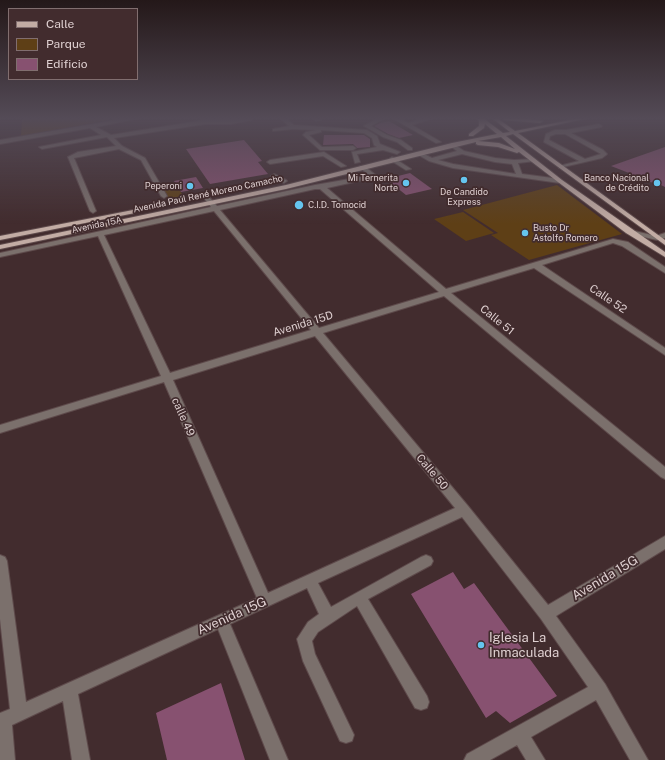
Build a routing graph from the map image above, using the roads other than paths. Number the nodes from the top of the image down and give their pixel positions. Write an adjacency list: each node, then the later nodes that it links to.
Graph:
1 (81, 153): 34 (street)
2 (132, 153): 32 (street)
3 (355, 153): 20 (street)
4 (393, 153): 20 (main road, Avenida Paúl René Moreno Camacho)
5 (416, 153): 14 (main road, Avenida Paúl René Moreno Camacho)
6 (418, 153): 15 (street)
7 (456, 153): 15 (street)
8 (468, 153): 13 (street)
9 (542, 153): 21 (main road)
10 (569, 153): 17 (street)
11 (604, 153): 17 (street)
12 (526, 154): 16 (main road)
13 (486, 158): 19 (street); 24 (street)
14 (392, 160): 20 (main road, Avenida Paúl René Moreno Camacho); 23 (street)
15 (431, 160): 24 (street)
16 (533, 160): 19 (street); 29 (main road)
17 (581, 160): 21 (street)
18 (270, 162): 22 (street)
19 (514, 162): 27 (street)
20 (360, 165): 22 (main road, Avenida Paúl René Moreno Camacho); 26 (street); 33 (main road, Avenida Paúl René Moreno Camacho)
21 (558, 165): 39 (main road)
22 (343, 166): 30 (main road, Avenida Paúl René Moreno Camacho)
23 (408, 169)
24 (473, 170): 27 (street)
25 (274, 176): 30 (street)
26 (374, 176)
27 (520, 176): 29 (street)
28 (361, 179): 31 (street, Avenida 15A)
29 (560, 180): 35 (main road)
30 (284, 181): 33 (main road, Avenida Paúl René Moreno Camacho)
31 (318, 187): 33 (street, Avenida 15A); 46 (street, Calle 51)
32 (164, 196)
33 (213, 198): 36 (street, Avenida 15A); 38 (main road, Avenida Paúl René Moreno Camacho); 41 (main road, Avenida Paúl René Moreno Camacho); 47 (street, Calle 50)
34 (93, 211)
35 (629, 231): 39 (street); 43 (main road)
36 (100, 233): 42 (street, Avenida 15A); 49 (street, calle 49)
37 (665, 235): 39 (street)
38 (0, 238)
39 (657, 238): 40 (main road)
40 (665, 243)
41 (0, 247)
42 (0, 255)
43 (665, 255)
44 (537, 266): 45 (street, Avenida 15D); 46 (street, Avenida 15D); 48 (street, Calle 52)
45 (665, 271)
46 (445, 293): 47 (street, Avenida 15D); 51 (street, Calle 51)
47 (317, 332): 49 (street, Avenida 15D); 52 (street, Calle 50)
48 (665, 352)
49 (167, 378): 50 (street, Avenida 15D); 58 (street, calle 49)
50 (0, 429)
51 (665, 474)
52 (464, 510): 56 (street, Avenida 15G); 59 (street, Calle 50)
53 (665, 542): 59 (street, Avenida 15G)
54 (0, 561): 65 (street)
55 (426, 561): 57 (street)
56 (310, 581): 58 (street, Avenida 15G); 60 (street)
57 (359, 597): 60 (street); 64 (street)
58 (265, 601): 61 (street, Avenida 15G)
59 (546, 614): 63 (street, Calle 50)
60 (328, 616): 68 (street)
61 (222, 621): 62 (street, Avenida 15G); 71 (street)
62 (69, 690): 65 (street, Avenida 15G); 70 (street)
63 (599, 690): 67 (street); 74 (street, Calle 50)
64 (421, 702)
65 (19, 713): 66 (street, Avenida 15G)
66 (1, 721): 69 (street)
67 (520, 734): 72 (street); 73 (street)
68 (346, 735)
69 (6, 760)
70 (81, 760)
71 (279, 760)
72 (473, 760)
73 (536, 760)
74 (639, 760)

